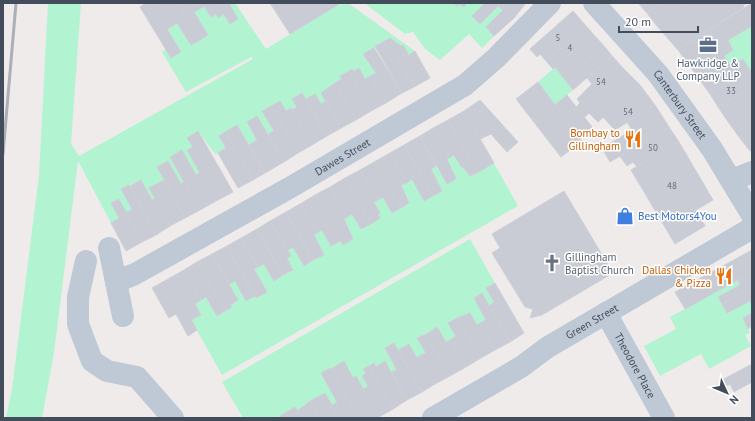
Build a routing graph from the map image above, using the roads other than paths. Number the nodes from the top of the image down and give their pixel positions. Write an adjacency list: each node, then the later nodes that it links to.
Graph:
1 (550, 3): 9 (street, Dawes Street)
2 (594, 3): 4 (street, Canterbury Street)
3 (752, 172): 4 (street)
4 (732, 180): 5 (street, Canterbury Street)
5 (752, 215)
6 (752, 228): 10 (street, Green Street)
7 (109, 248): 9 (street)
8 (86, 261): 12 (street)
9 (116, 282): 11 (street)
10 (606, 313): 13 (street, Green Street); 14 (street, Theodore Place)
11 (123, 316)
12 (173, 418)
13 (433, 418)
14 (664, 418)

